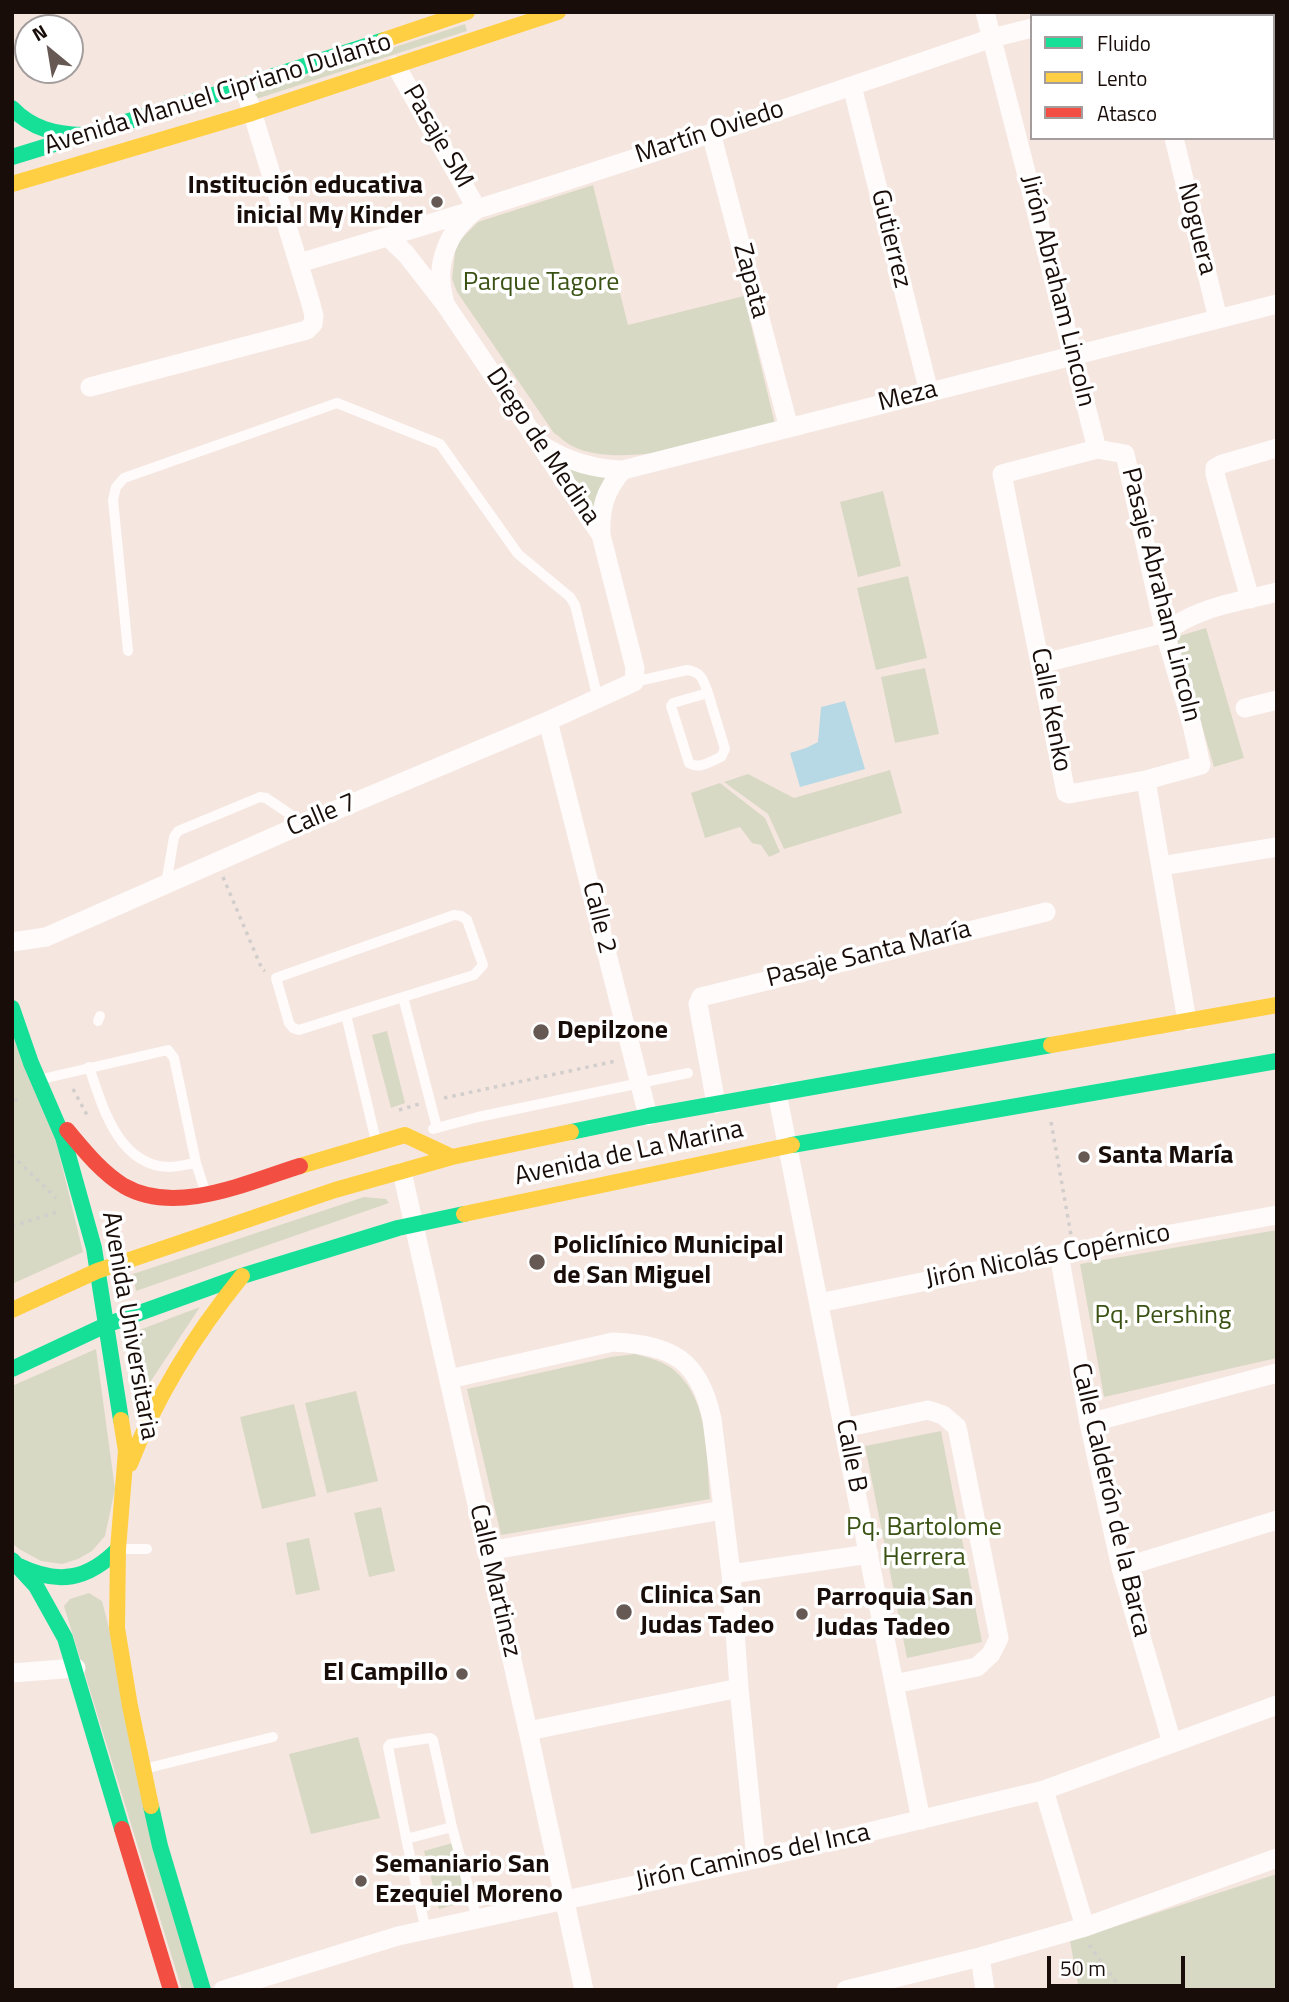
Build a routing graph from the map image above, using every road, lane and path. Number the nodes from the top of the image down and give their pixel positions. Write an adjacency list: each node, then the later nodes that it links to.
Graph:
1 (467, 12): 9 (main road, Avenida Manuel Cipriano Dulanto)
2 (474, 12): 6 (main road)
3 (558, 12): 6 (main road, Avenida Manuel Cipriano Dulanto)
4 (985, 12): 7 (street, Jirón Abraham Lincoln)
5 (1030, 28): 7 (street, Martín Oviedo)
6 (483, 37): 8 (main road, Avenida Manuel Cipriano Dulanto)
7 (992, 38): 10 (street, Martín Oviedo); 24 (street, Jirón Abraham Lincoln)
8 (396, 66): 12 (main road, Avenida Manuel Cipriano Dulanto); 18 (street, Pasaje SM)
9 (243, 86): 12 (street); 14 (main road, Avenida Manuel Cipriano Dulanto)
10 (852, 86): 13 (street, Martín Oviedo); 26 (street, Gutierrez)
11 (12, 108): 14 (main road)
12 (252, 113): 17 (main road, Avenida Manuel Cipriano Dulanto); 20 (street)
13 (712, 133): 18 (street, Martín Oviedo); 27 (street, Zapata)
14 (83, 135): 16 (main road, Avenida Manuel Cipriano Dulanto)
15 (1174, 140): 23 (street, Noguera)
16 (12, 157)
17 (12, 184)
18 (477, 209): 19 (street, Martín Oviedo); 21 (street)
19 (388, 237): 20 (street, Martín Oviedo); 21 (street, Diego de Medina)
20 (299, 263): 25 (street)
21 (445, 304): 28 (street, Diego de Medina)
22 (1277, 304): 23 (street, Meza)
23 (1219, 319): 24 (street, Meza)
24 (1074, 356): 26 (street, Meza); 30 (street, Jirón Abraham Lincoln)
25 (90, 387)
26 (929, 391): 27 (street, Meza)
27 (789, 428): 31 (street, Meza)
28 (542, 444): 31 (street, Meza); 32 (street, Diego de Medina)
29 (1277, 448): 34 (street)
30 (1097, 449): 35 (street, Pasaje Abraham Lincoln); 37 (street, Calle Kenko)
31 (623, 470): 32 (street)
32 (601, 535): 38 (street, Diego de Medina)
33 (1277, 592): 34 (street)
34 (1250, 599): 35 (street)
35 (1165, 633): 37 (street); 44 (street, Pasaje Abraham Lincoln)
36 (128, 651): 40 (lane)
37 (1040, 664): 44 (street, Calle Kenko)
38 (632, 683): 39 (lane); 40 (street, Calle 7)
39 (708, 693): 39 (lane)
40 (597, 699): 43 (street, Calle 7)
41 (1277, 700): 42 (street)
42 (1245, 708)
43 (548, 721): 45 (street, Calle 7); 63 (street, Calle 2)
44 (1146, 780): 48 (street)
45 (303, 824): 47 (street, Calle 7); 49 (lane)
46 (1277, 847): 48 (street)
47 (216, 862): 49 (street, Calle 7); 52 (path)
48 (1161, 866): 57 (street)
49 (166, 884): 51 (street, Calle 7)
50 (1046, 912): 68 (street, Pasaje Santa María)
51 (12, 942)
52 (276, 978): 53 (lane); 56 (lane)
53 (403, 997): 56 (lane); 72 (lane)
54 (1277, 1005): 57 (main road, Avenida de La Marina)
55 (12, 1008): 62 (main road, Avenida Universitaria)
56 (346, 1015): 74 (lane)
57 (1187, 1020): 64 (main road, Avenida de La Marina)
58 (626, 1059): 65 (path)
59 (1277, 1061): 66 (main road, Avenida de La Marina)
60 (89, 1066): 62 (lane); 78 (lane); 78 (lane)
61 (688, 1073): 63 (lane)
62 (38, 1080): 70 (main road, Avenida Universitaria)
63 (641, 1083): 71 (street, Calle 2); 72 (lane)
64 (777, 1093): 68 (main road, Avenida de La Marina); 75 (street, Calle B)
65 (444, 1098)
66 (1046, 1099): 75 (main road, Avenida de La Marina); 86 (path)
67 (423, 1103): 69 (path)
68 (716, 1104): 71 (main road, Avenida de La Marina)
69 (391, 1113)
70 (53, 1114): 80 (main road); 87 (main road, Avenida Universitaria)
71 (648, 1116): 77 (main road, Avenida de La Marina)
72 (437, 1128): 73 (lane)
73 (405, 1136): 74 (main road); 77 (main road)
74 (376, 1143): 80 (main road)
75 (789, 1146): 84 (main road, Avenida de La Marina); 89 (street, Calle B)
76 (12, 1155): 81 (path)
77 (452, 1157): 79 (main road, Avenida de La Marina)
78 (196, 1163): 80 (lane)
79 (402, 1172): 84 (street, Calle Martinez); 87 (main road, Avenida de La Marina)
80 (206, 1194)
81 (62, 1204)
82 (72, 1208): 85 (path)
83 (1277, 1215): 86 (street, Jirón Nicolás Copérnico)
84 (414, 1224): 88 (main road, Avenida de La Marina); 94 (street, Calle Martinez)
85 (12, 1226)
86 (1066, 1253): 89 (street, Jirón Nicolás Copérnico); 95 (street, Calle Calderón de la Barca)
87 (97, 1271): 90 (main road, Avenida de La Marina); 91 (main road, Avenida Universitaria)
88 (242, 1276): 91 (main road, Avenida de La Marina); 97 (main road)
89 (820, 1303): 96 (street, Calle B)
90 (12, 1310)
91 (106, 1325): 92 (main road, Avenida de La Marina); 97 (main road, Avenida Universitaria)
92 (12, 1369)
93 (1277, 1373): 95 (street)
94 (449, 1379): 98 (street); 102 (street, Calle Martinez)
95 (1089, 1423): 105 (street, Calle Calderón de la Barca)
96 (844, 1428): 103 (street, Calle B); 111 (street)
97 (125, 1477): 100 (main road, Avenida Universitaria)
98 (723, 1510): 102 (street); 106 (street)
99 (1277, 1520): 105 (street)
100 (118, 1549): 101 (lane); 104 (main road); 107 (main road, Avenida Universitaria)
101 (147, 1549)
102 (488, 1551): 114 (street, Calle Martinez)
103 (869, 1554): 106 (street); 111 (street, Calle B)
104 (15, 1563): 108 (main road)
105 (1121, 1568): 116 (street, Calle Calderón de la Barca)
106 (731, 1574): 112 (street)
107 (117, 1604): 108 (main road); 117 (main road, Avenida Universitaria)
108 (52, 1614): 109 (main road)
109 (76, 1668): 110 (street); 129 (main road)
110 (12, 1673)
111 (894, 1684): 119 (street, Calle B)
112 (739, 1688): 114 (street); 123 (street)
113 (1277, 1705): 116 (street, Jirón Caminos del Inca)
114 (528, 1731): 124 (street, Calle Martinez)
115 (273, 1737): 117 (lane)
116 (1172, 1743): 118 (street, Jirón Caminos del Inca)
117 (144, 1769): 130 (main road, Avenida Universitaria)
118 (1044, 1790): 119 (street, Jirón Caminos del Inca); 126 (street)
119 (921, 1820): 123 (street, Jirón Caminos del Inca)
120 (452, 1827): 121 (lane); 121 (lane); 125 (lane)
121 (406, 1839): 127 (lane)
122 (1277, 1858): 126 (street)
123 (755, 1859): 124 (street, Jirón Caminos del Inca)
124 (565, 1899): 125 (street, Jirón Caminos del Inca); 132 (street, Calle Martinez)
125 (477, 1919): 127 (street, Jirón Caminos del Inca)
126 (1081, 1928): 128 (street); 135 (path)
127 (426, 1931): 131 (street, Jirón Caminos del Inca)
128 (980, 1957): 133 (street); 134 (street)
129 (171, 1990)
130 (203, 1990)
131 (223, 1990)
132 (584, 1990)
133 (846, 1990)
134 (985, 1990)
135 (1122, 1990)

